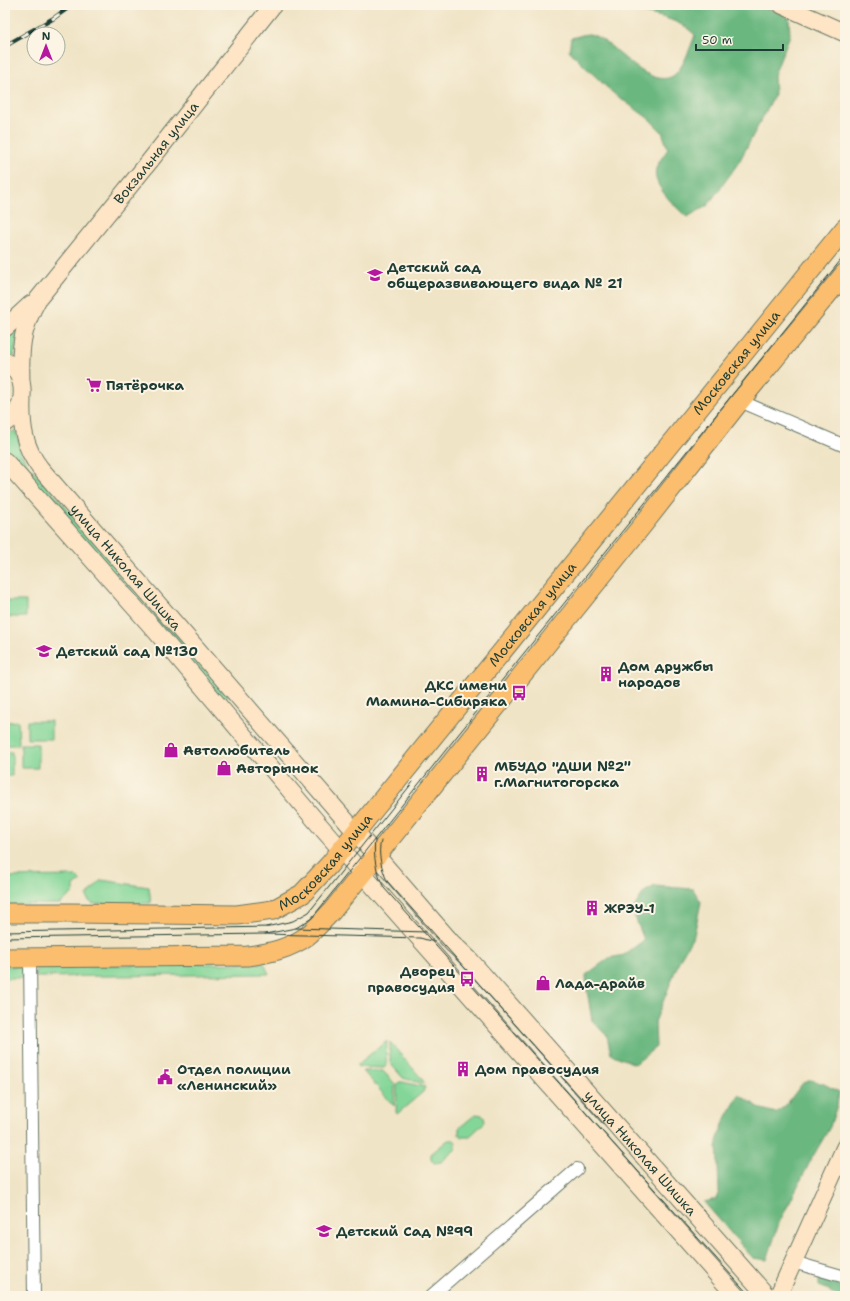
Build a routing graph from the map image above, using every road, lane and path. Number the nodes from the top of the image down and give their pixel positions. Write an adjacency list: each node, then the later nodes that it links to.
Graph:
1 (273, 5): 6 (main road, Вокзальная улица)
2 (782, 5): 3 (main road)
3 (845, 33)
4 (845, 228): 15 (main road, Московская улица)
5 (845, 273): 11 (main road, Московская улица)
6 (38, 299): 7 (main road, Вокзальная улица); 9 (main road, Вокзальная улица)
7 (5, 328)
8 (5, 361): 9 (main road)
9 (21, 382): 10 (main road, улица Николая Шишка)
10 (22, 400): 12 (main road); 15 (main road, улица Николая Шишка)
11 (740, 400): 13 (street); 17 (main road, Московская улица)
12 (5, 423)
13 (845, 446)
14 (5, 461): 16 (main road, улица Николая Шишка)
15 (356, 832): 16 (main road, Московская улица); 17 (main road, улица Николая Шишка)
16 (341, 850): 18 (main road, улица Николая Шишка); 19 (main road, Московская улица)
17 (377, 856): 18 (main road, Московская улица); 29 (main road, улица Николая Шишка)
18 (362, 874): 21 (main road, Московская улица); 28 (main road, улица Николая Шишка)
19 (5, 913)
20 (5, 958): 21 (main road, Московская улица)
21 (30, 958): 26 (street)
22 (845, 1147): 24 (main road)
23 (577, 1170): 27 (street)
24 (793, 1262): 25 (street); 30 (main road)
25 (845, 1277)
26 (34, 1296)
27 (431, 1296)
28 (736, 1296)
29 (767, 1296)
30 (778, 1296)

